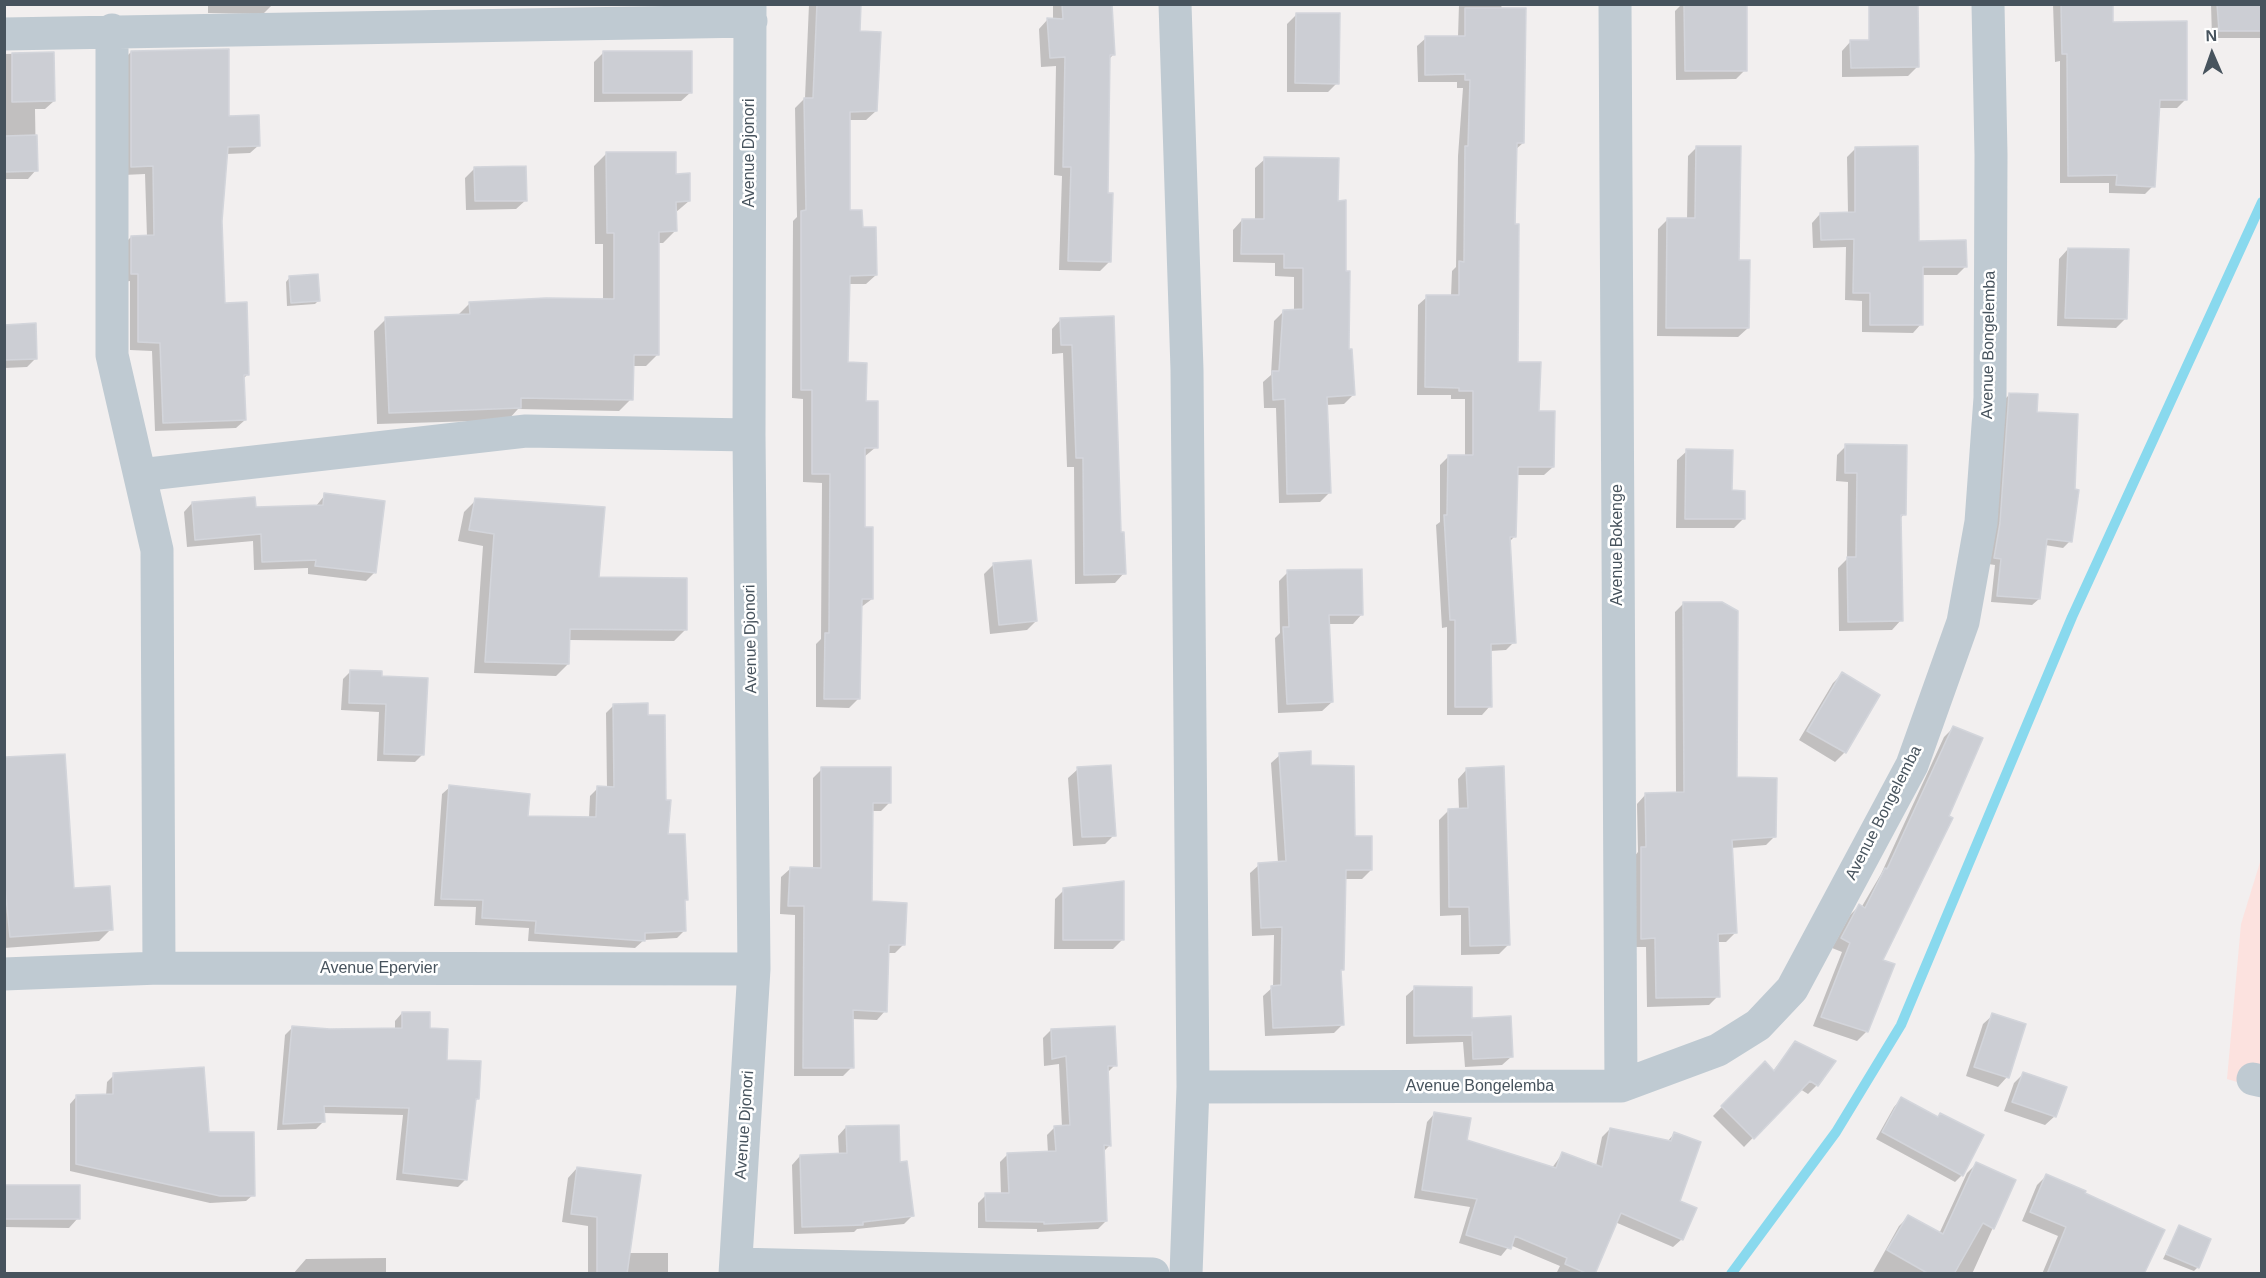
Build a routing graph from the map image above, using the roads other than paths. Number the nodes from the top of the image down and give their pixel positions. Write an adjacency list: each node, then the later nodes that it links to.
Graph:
1 (1175, 4): 14 (street)
2 (1616, 4): 13 (street, Avenue Bokenge)
3 (1988, 4): 13 (street, Avenue Bongelemba)
4 (751, 13): 5 (street); 8 (street, Avenue Djonori)
5 (190, 17): 6 (street)
6 (112, 30): 7 (street); 9 (street)
7 (4, 34)
8 (749, 435): 9 (street); 11 (street, Avenue Djonori)
9 (140, 476): 10 (street)
10 (159, 968): 11 (street, Avenue Epervier); 12 (street, Avenue Epervier)
11 (754, 969): 15 (street, Avenue Djonori)
12 (4, 974)
13 (1622, 1086): 14 (street, Avenue Bongelemba)
14 (1193, 1087): 17 (street)
15 (736, 1269): 16 (street)
16 (1153, 1274)
17 (1186, 1274)

